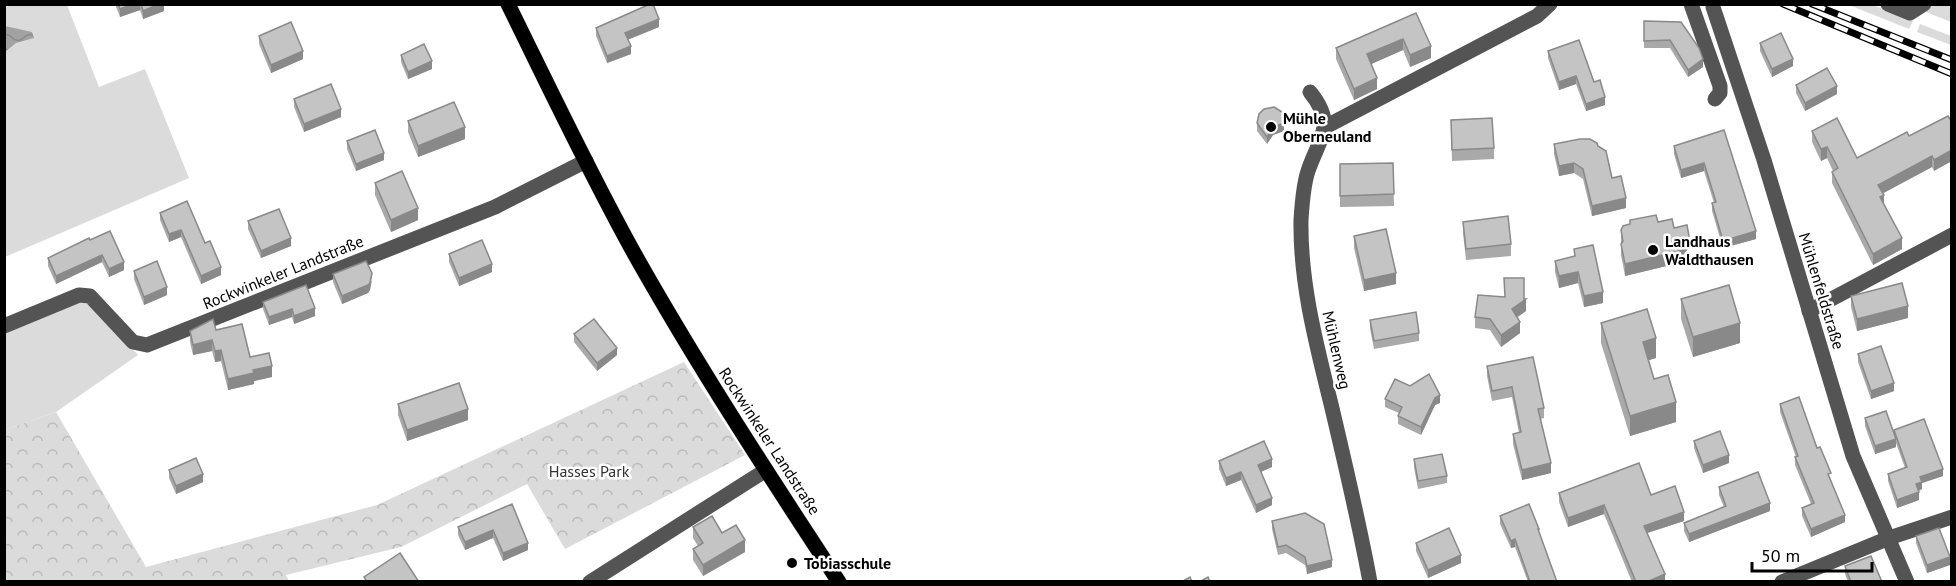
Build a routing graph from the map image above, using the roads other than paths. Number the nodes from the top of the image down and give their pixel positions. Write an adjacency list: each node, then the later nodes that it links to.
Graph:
1 (508, 4): 10 (main road, Rockwinkeler Landstraße)
2 (1550, 4): 9 (street)
3 (1691, 4): 8 (street)
4 (1888, 4): 5 (street)
5 (1924, 4)
6 (1713, 7): 12 (street, Mühlenfeldstraße)
7 (1310, 92): 9 (street)
8 (1715, 99)
9 (1325, 127): 19 (street, Mühlenweg)
10 (586, 161): 13 (street, Rockwinkeler Landstraße); 14 (main road, Rockwinkeler Landstraße)
11 (1952, 235): 12 (street)
12 (1809, 311): 16 (street, Mühlenfeldstraße)
13 (4, 326)
14 (766, 470): 17 (street); 18 (main road, Rockwinkeler Landstraße)
15 (1952, 517): 16 (street)
16 (1888, 537): 20 (street); 21 (street, Mühlenfeldstraße)
17 (590, 582)
18 (839, 582)
19 (1370, 582)
20 (1782, 582)
21 (1907, 582)

